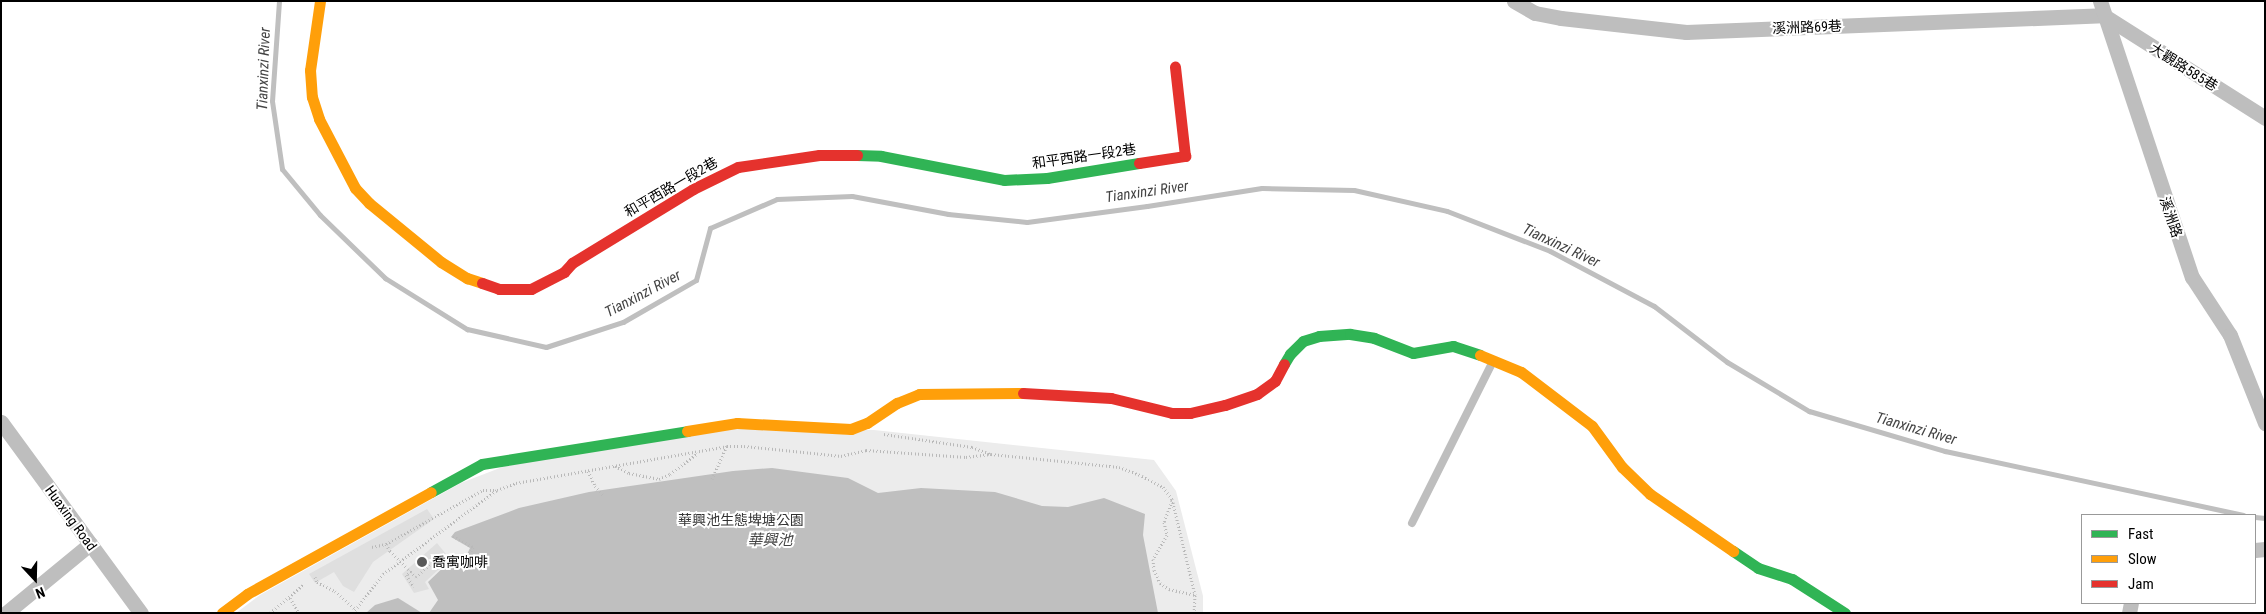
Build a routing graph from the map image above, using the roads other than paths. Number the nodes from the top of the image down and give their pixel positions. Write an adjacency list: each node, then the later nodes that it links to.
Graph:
1 (320, 1): 4 (street, 和平西路一段2巷)
2 (1514, 1): 3 (street, 溪洲路69巷)
3 (2102, 8): 5 (street, 大觀路585巷); 8 (street, 溪洲路)
4 (1174, 67)
5 (2265, 118)
6 (1494, 359): 9 (lane); 13 (street); 14 (street)
7 (1, 422): 10 (street, Huaxing Road)
8 (2265, 423)
9 (1412, 523)
10 (90, 544): 11 (street); 12 (street, Huaxing Road)
11 (6, 613)
12 (140, 613)
13 (222, 613)
14 (1845, 613)

